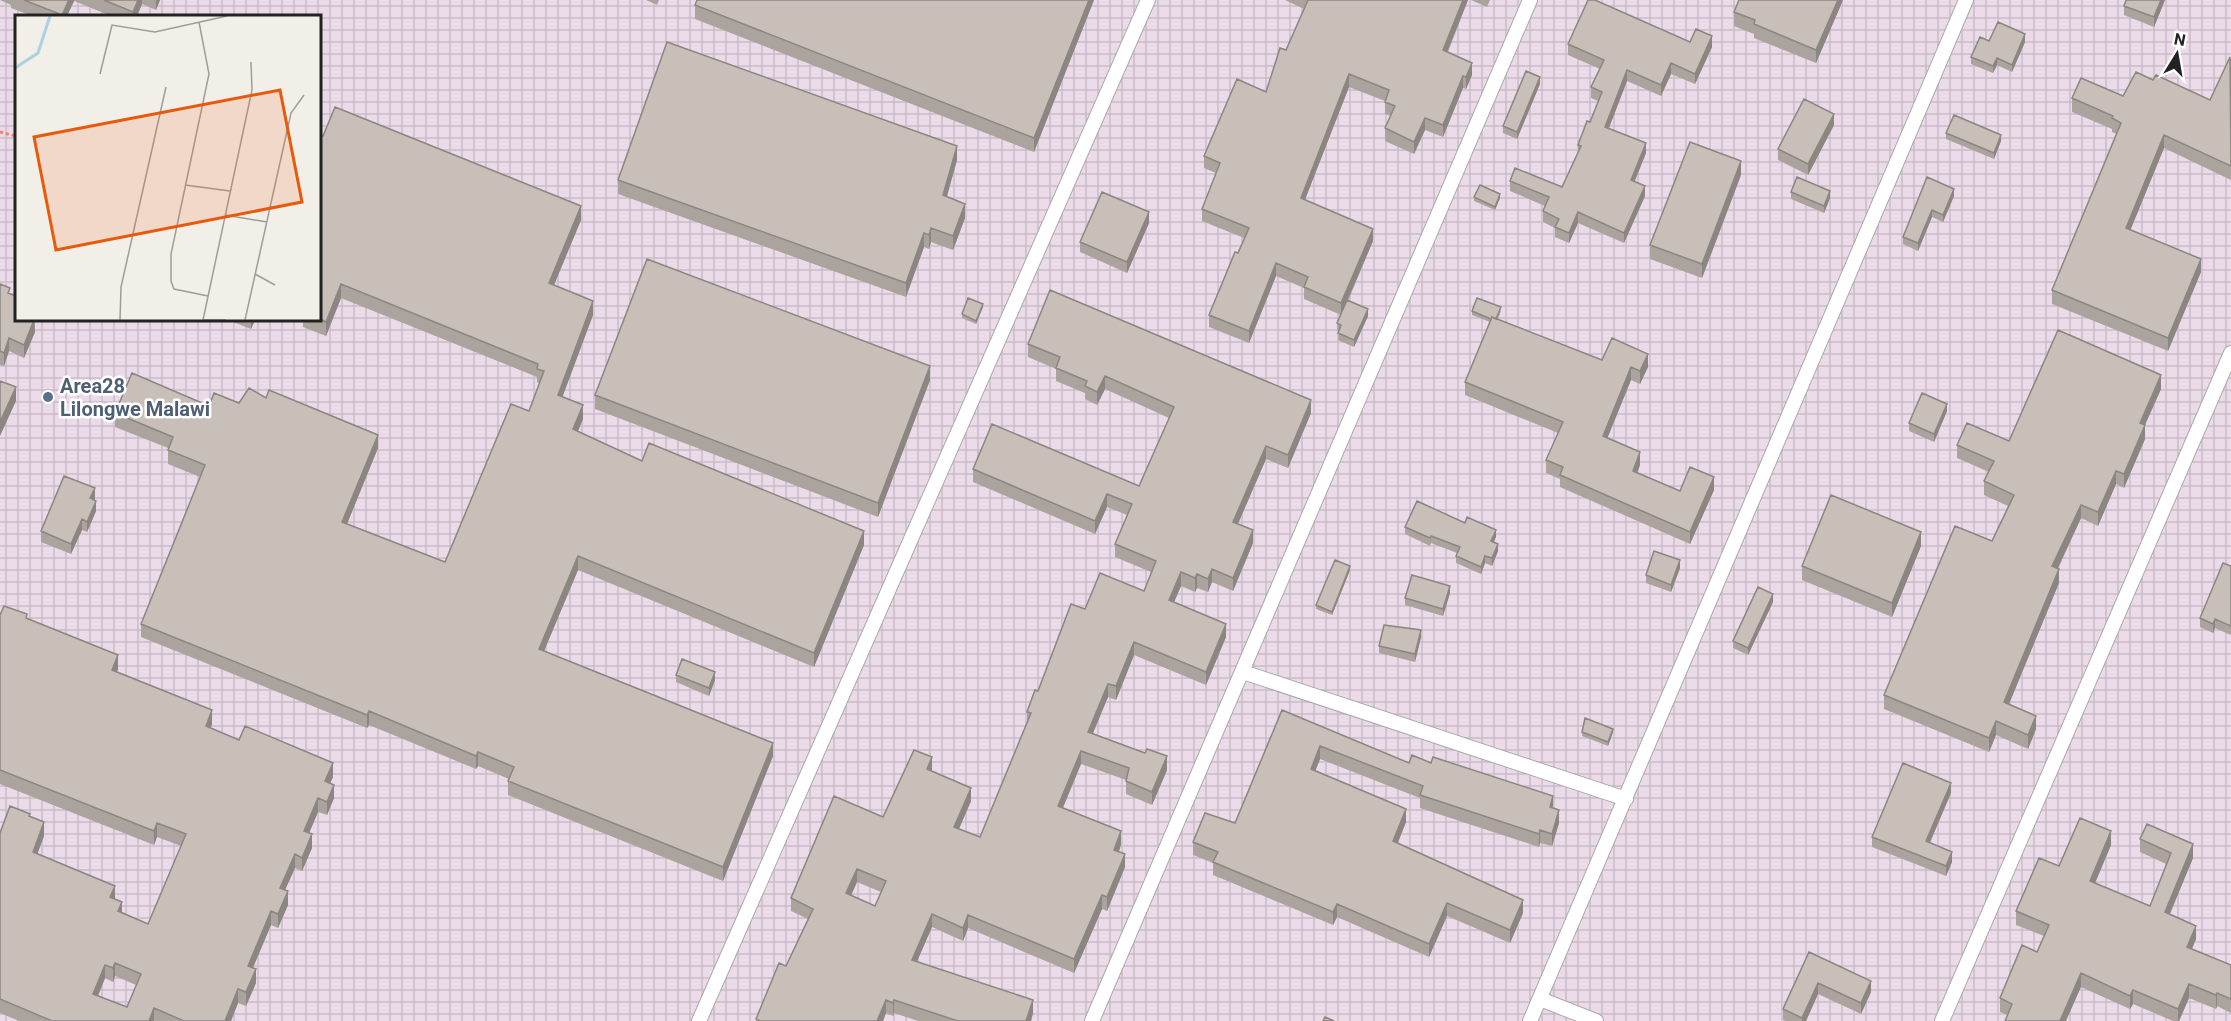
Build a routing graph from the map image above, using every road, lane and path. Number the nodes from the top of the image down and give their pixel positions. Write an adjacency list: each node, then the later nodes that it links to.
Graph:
1 (1148, 0): 10 (street)
2 (1530, 0): 7 (street)
3 (1966, 0): 8 (street)
4 (0, 132): 5 (path)
5 (15, 136)
6 (2231, 353): 14 (street)
7 (1243, 672): 8 (street); 11 (street)
8 (1626, 799): 9 (street)
9 (1540, 999): 12 (street); 13 (street)
10 (699, 1021)
11 (1092, 1021)
12 (1530, 1021)
13 (1596, 1021)
14 (1942, 1021)

